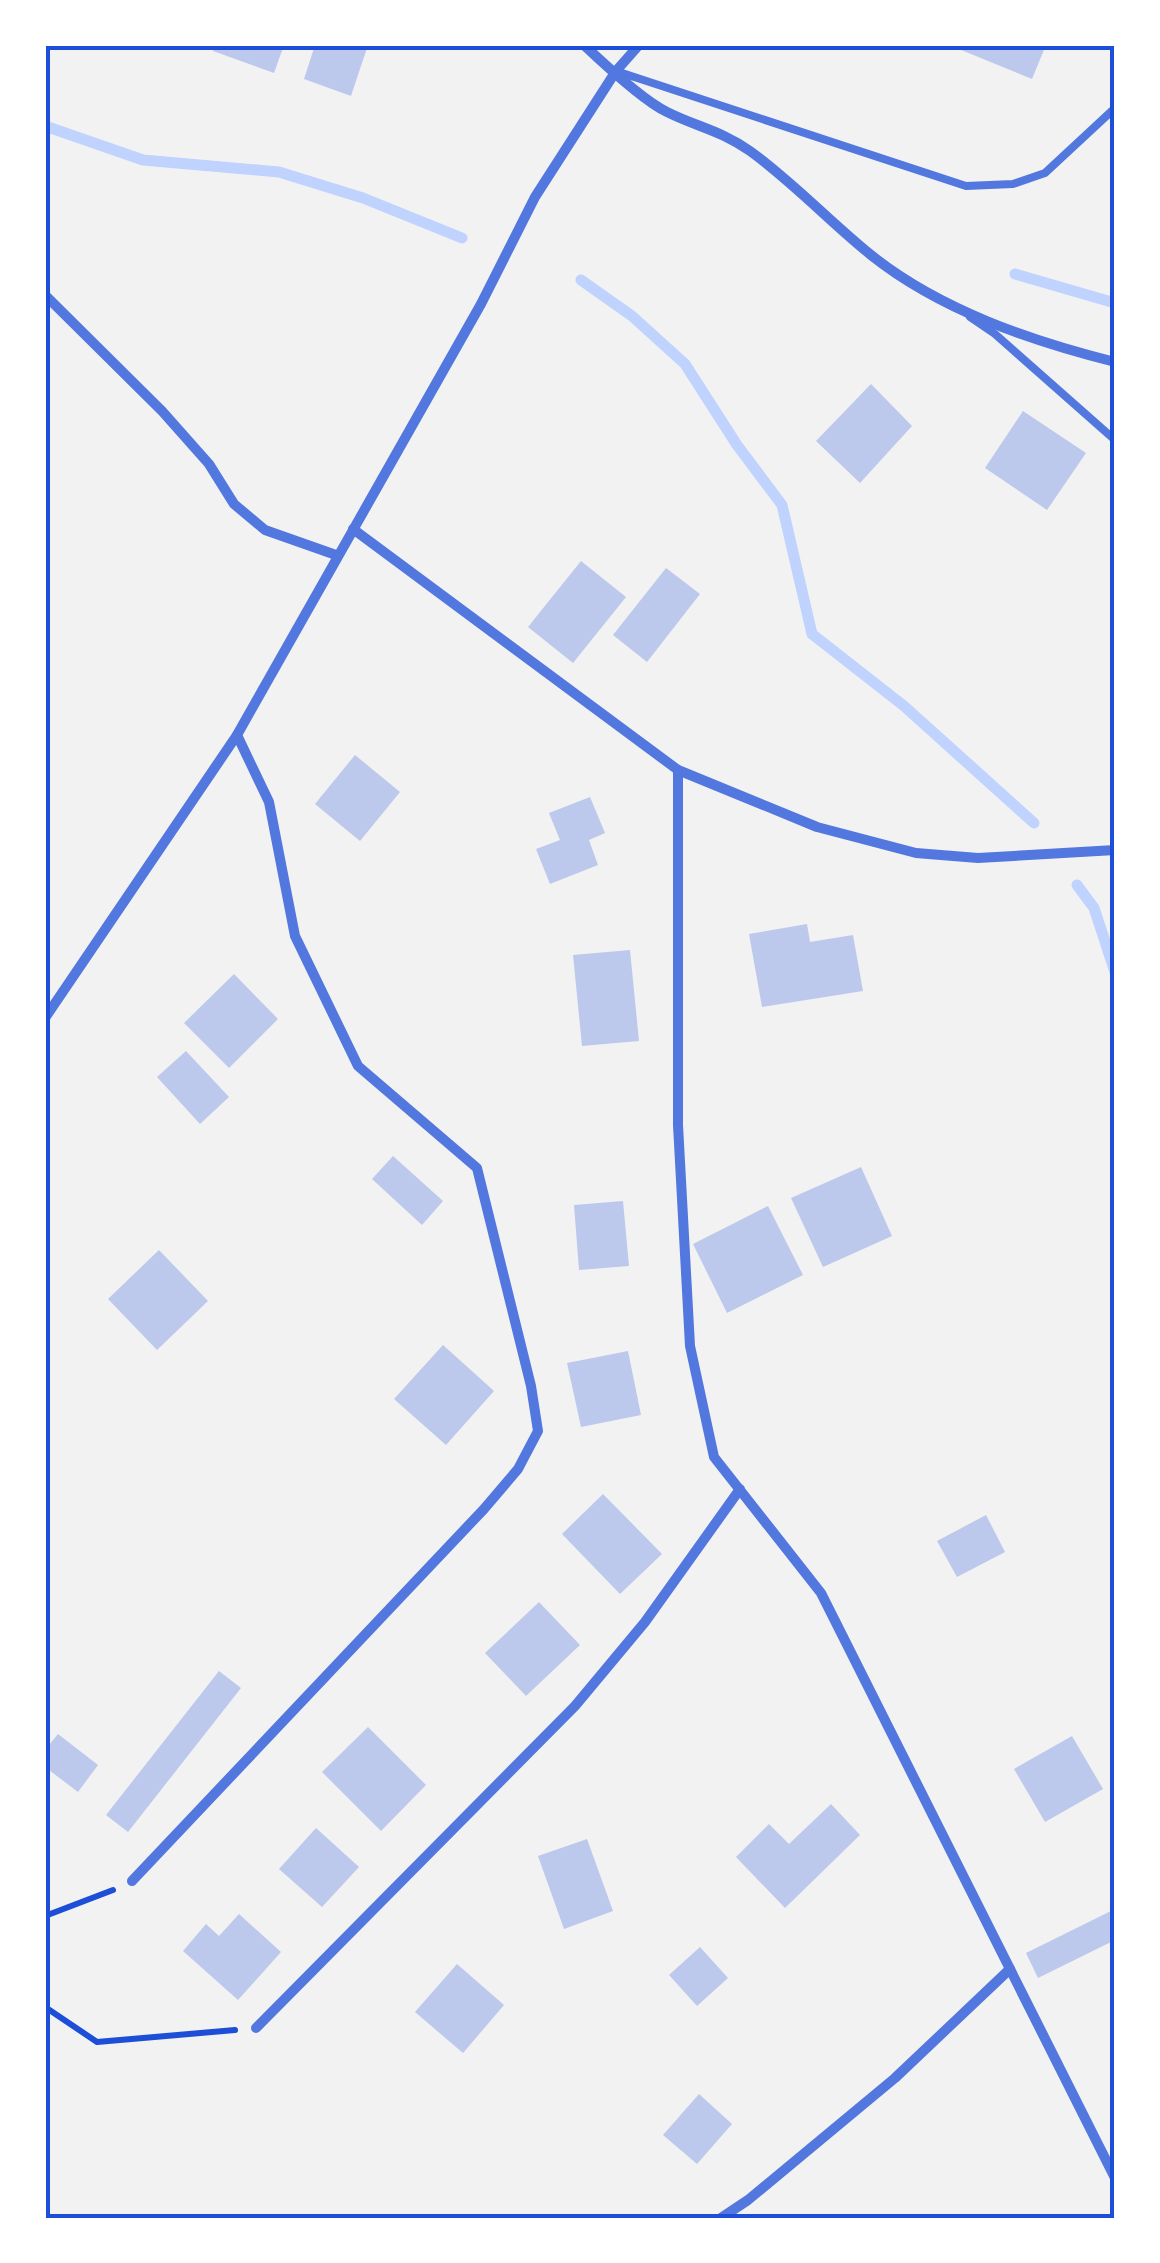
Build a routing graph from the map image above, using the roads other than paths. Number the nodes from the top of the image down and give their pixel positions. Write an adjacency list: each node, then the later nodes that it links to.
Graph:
1 (584, 45): 3 (street)
2 (639, 45): 3 (street)
3 (616, 71): 4 (lane); 6 (street); 9 (street)
4 (1115, 108)
5 (46, 299): 10 (street)
6 (957, 308): 7 (street); 8 (lane)
7 (1115, 362)
8 (1115, 440)
9 (353, 529): 10 (street); 12 (street)
10 (336, 555): 11 (street)
11 (238, 735): 14 (street); 16 (street)
12 (678, 770): 13 (street); 15 (street)
13 (1115, 850)
14 (45, 1018)
15 (740, 1489): 17 (street); 18 (street)
16 (132, 1882)
17 (1010, 1968): 19 (street); 20 (street)
18 (256, 2028)
19 (1115, 2178)
20 (720, 2218)

